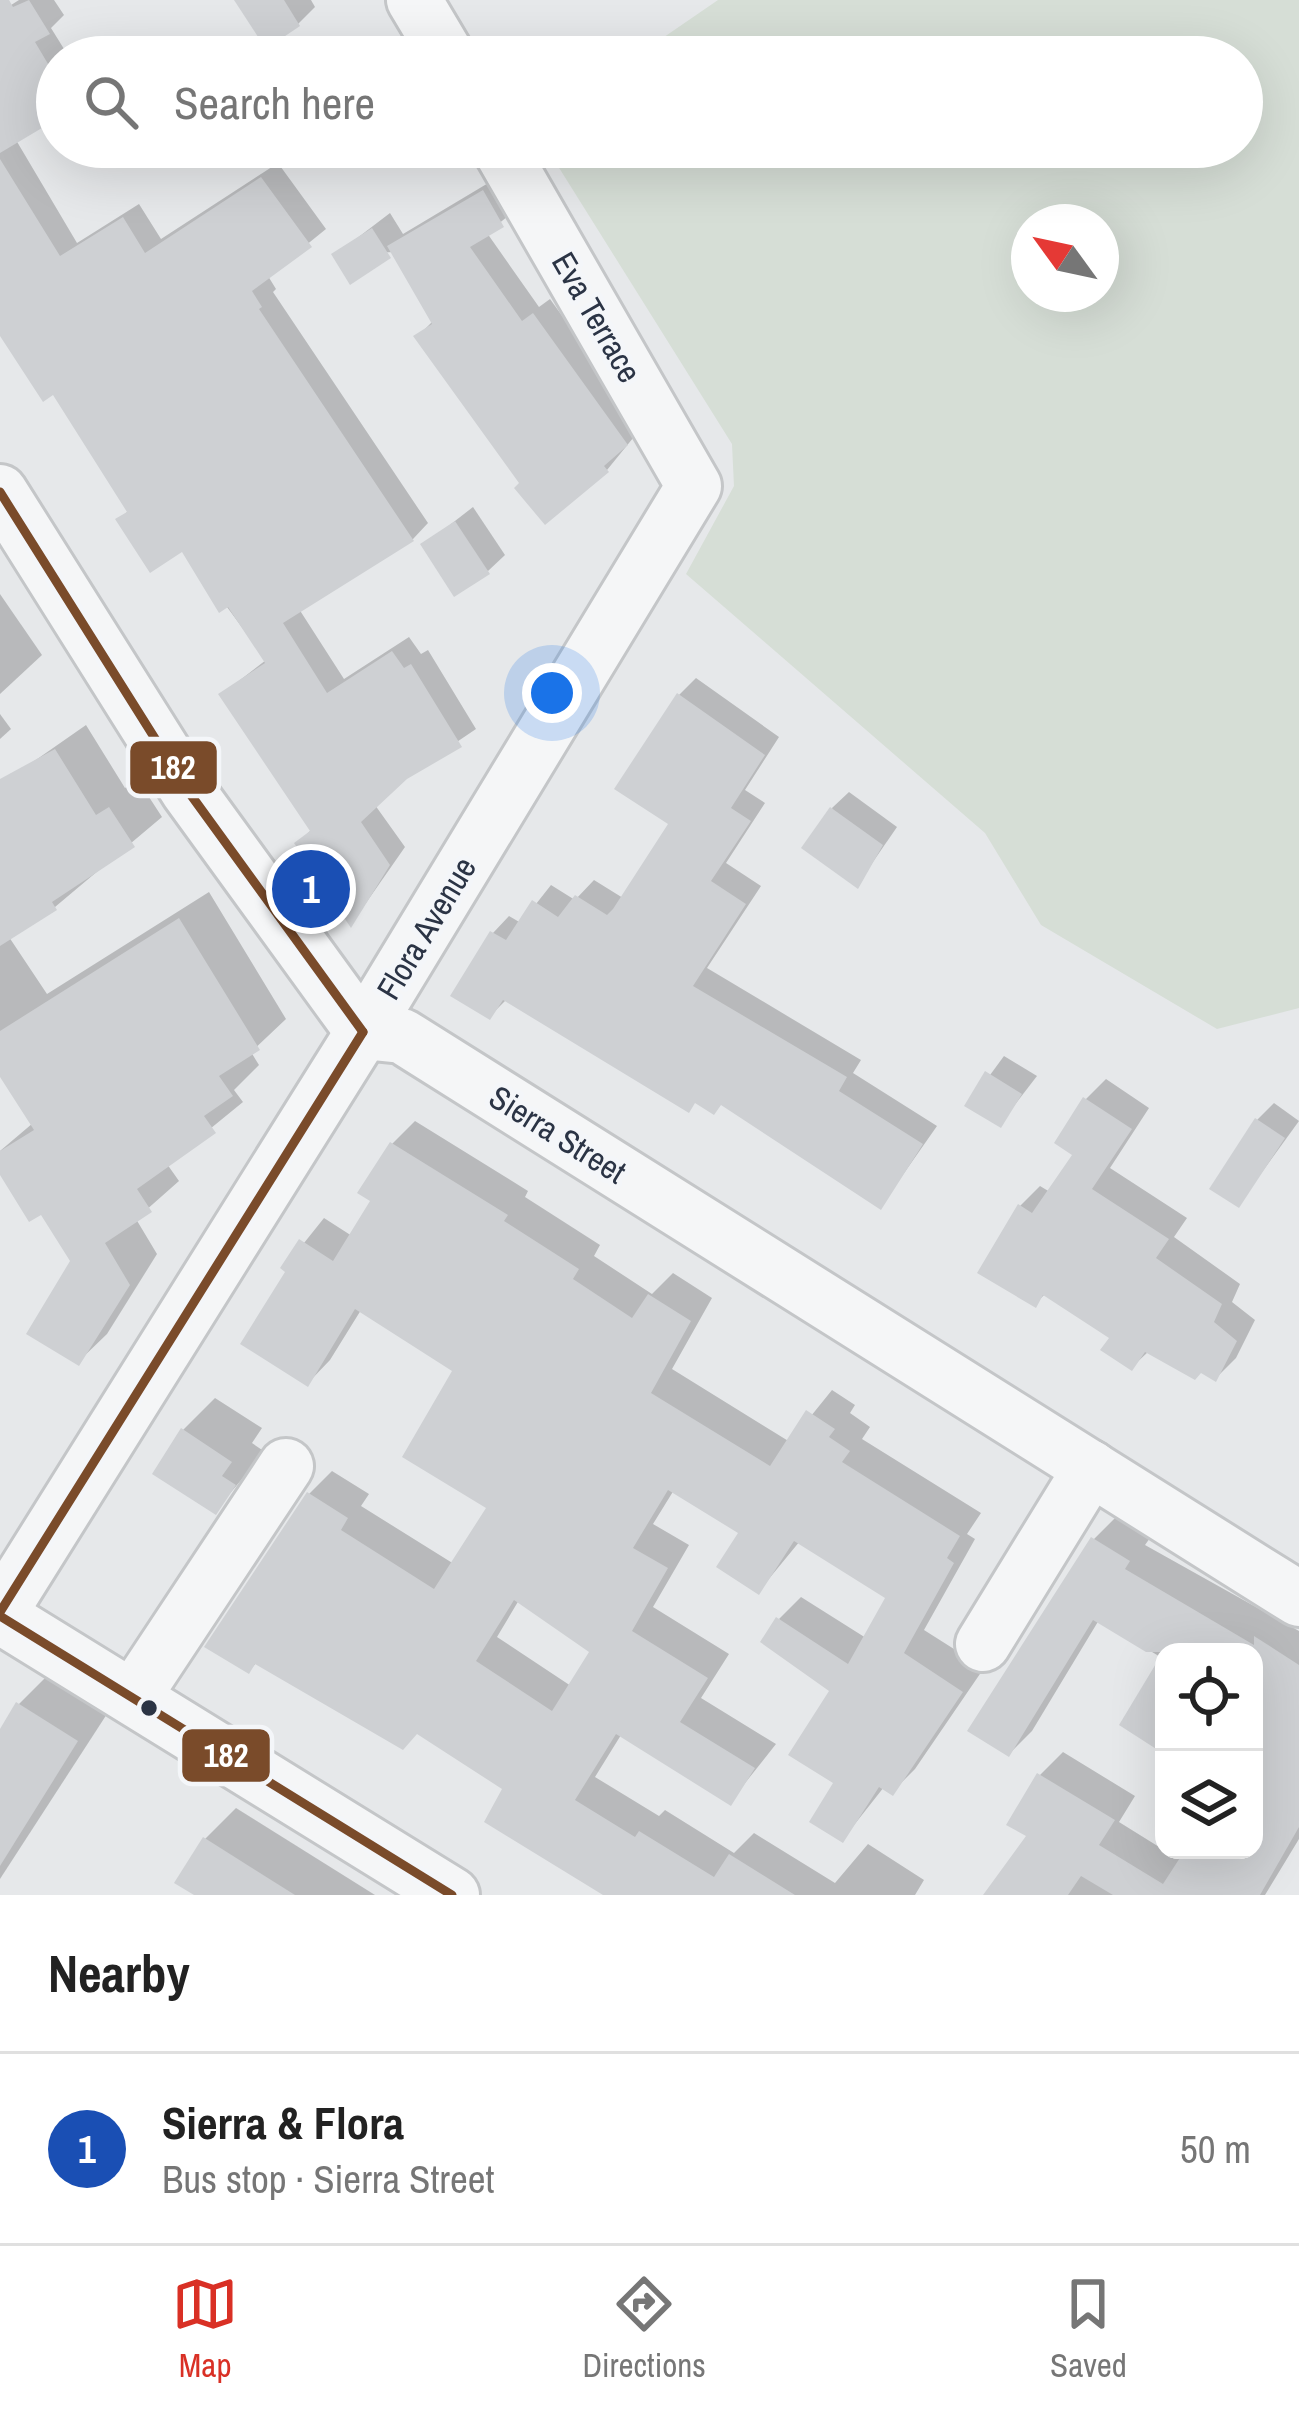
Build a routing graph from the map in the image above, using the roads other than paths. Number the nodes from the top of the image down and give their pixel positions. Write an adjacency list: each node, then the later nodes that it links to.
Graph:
1 (414, 0): 2 (street)
2 (435, 36)
3 (512, 168): 4 (street, Eva Terrace)
4 (694, 486): 6 (street, Flora Avenue)
5 (0, 492): 6 (street)
6 (363, 1032): 8 (street, Sierra Street); 10 (street, Flora Avenue)
7 (286, 1466): 12 (street)
8 (1091, 1468): 9 (street, Sierra Street); 11 (street)
9 (1299, 1599)
10 (0, 1614): 12 (street)
11 (983, 1644)
12 (133, 1696): 13 (street)
13 (452, 1895)

